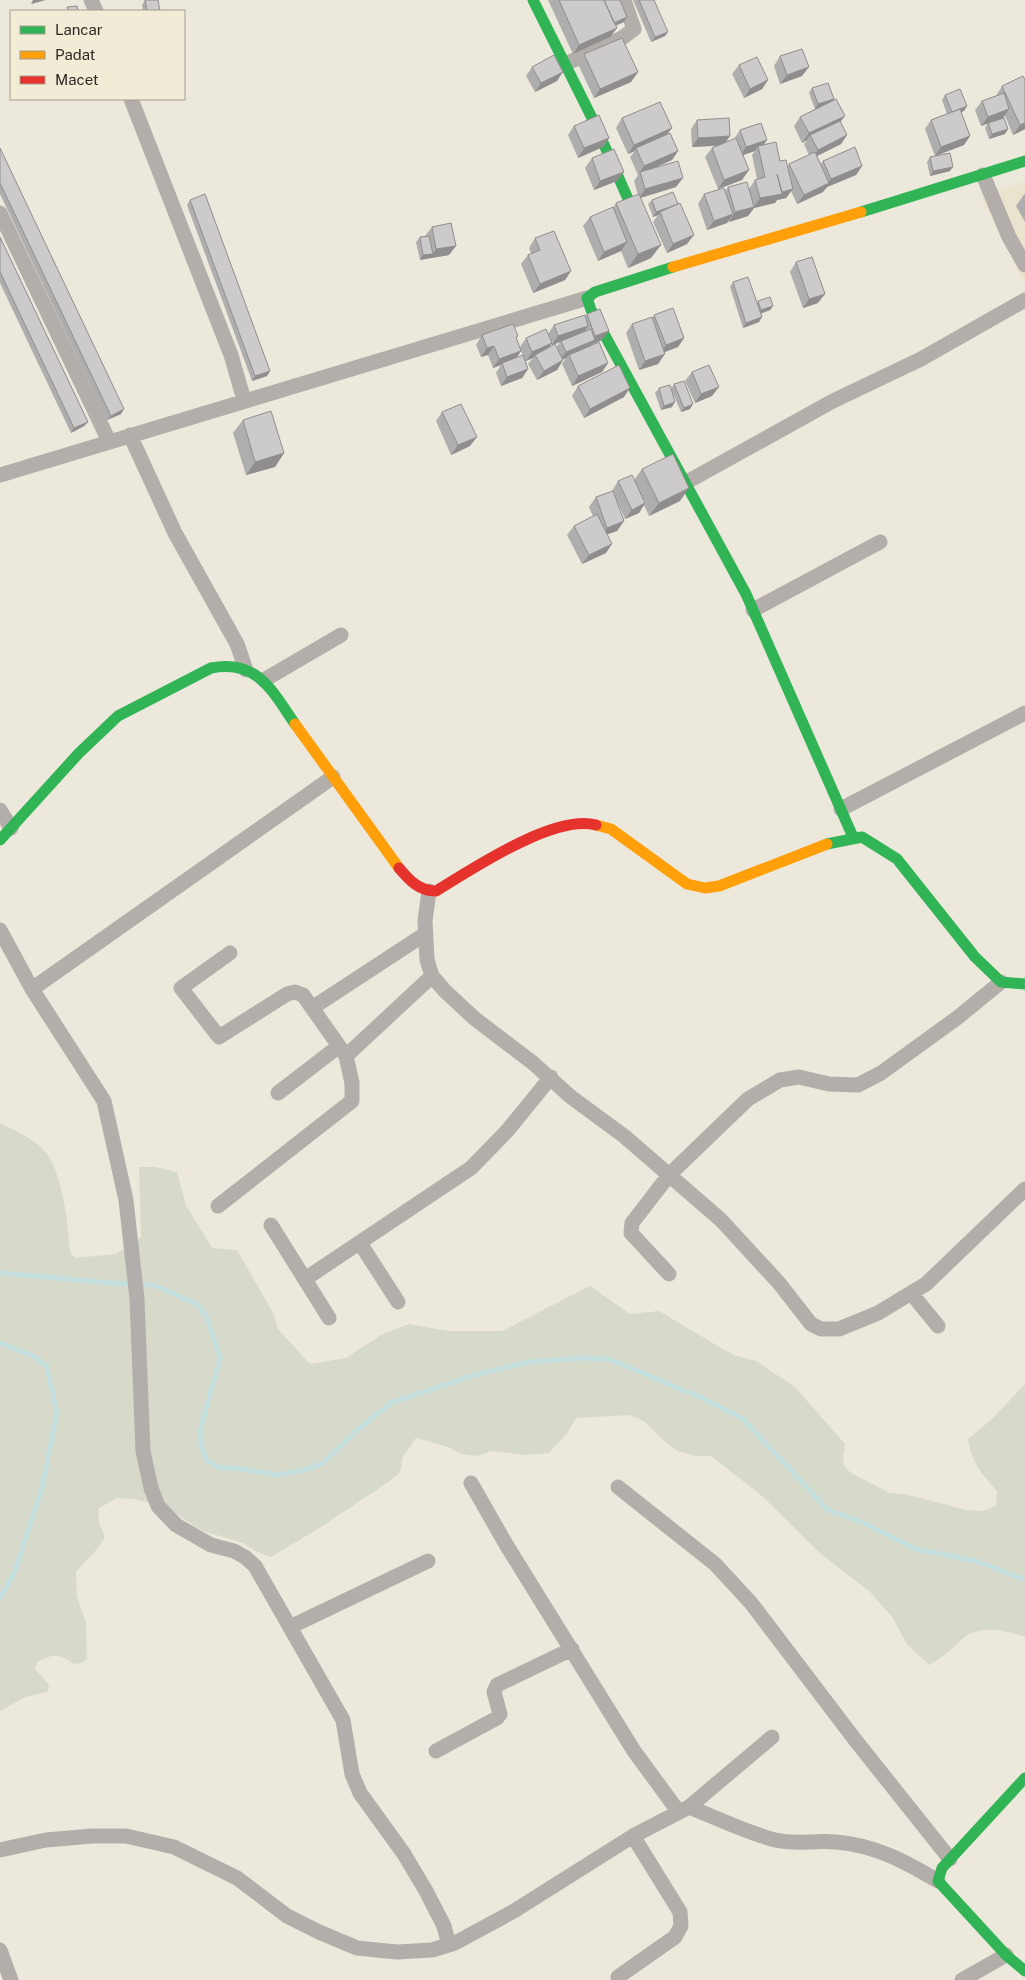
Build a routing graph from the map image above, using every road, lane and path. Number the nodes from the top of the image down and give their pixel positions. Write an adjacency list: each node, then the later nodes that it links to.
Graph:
1 (533, 0): 3 (street)
2 (624, 0): 3 (street)
3 (565, 64): 8 (street)
4 (131, 100): 12 (street)
5 (1025, 161): 6 (street)
6 (983, 175): 9 (street); 10 (street)
7 (0, 213): 14 (street)
8 (644, 235)
9 (1025, 265)
10 (587, 298): 12 (street); 16 (street)
11 (1025, 300): 16 (street)
12 (244, 400): 13 (street)
13 (130, 435): 14 (street); 20 (street)
14 (109, 441): 15 (street)
15 (0, 475)
16 (685, 483): 18 (street)
17 (880, 542): 18 (street)
18 (753, 610): 24 (street)
19 (340, 635): 21 (street)
20 (246, 670): 21 (street); 26 (street)
21 (264, 680): 23 (street)
22 (1025, 714): 24 (street)
23 (333, 777): 29 (street); 36 (street)
24 (841, 809): 27 (street)
25 (0, 810): 26 (street)
26 (11, 828): 28 (street)
27 (853, 837): 29 (street); 34 (street)
28 (0, 840)
29 (429, 891): 31 (street)
30 (0, 930): 36 (street)
31 (425, 934): 33 (street); 37 (street)
32 (230, 953): 37 (street)
33 (432, 976): 38 (street); 39 (street)
34 (1001, 982): 35 (street); 41 (street)
35 (1025, 984)
36 (32, 989): 55 (street)
37 (312, 1008): 38 (street)
38 (342, 1051): 40 (street); 43 (street)
39 (551, 1077): 41 (street); 45 (street)
40 (278, 1093)
41 (669, 1175): 46 (street); 48 (street)
42 (1025, 1189): 48 (street)
43 (218, 1206)
44 (271, 1225): 47 (street)
45 (360, 1243): 47 (street); 49 (street)
46 (669, 1274)
47 (305, 1279): 50 (street)
48 (911, 1293): 51 (street)
49 (398, 1302)
50 (329, 1318)
51 (938, 1326)
52 (470, 1483): 56 (street)
53 (618, 1487): 63 (street)
54 (428, 1561): 55 (street)
55 (290, 1627): 65 (street)
56 (572, 1649): 58 (street); 60 (street)
57 (772, 1737): 60 (street)
58 (436, 1750)
59 (1025, 1778): 63 (street)
60 (684, 1809): 61 (street); 64 (street)
61 (632, 1836): 65 (street); 69 (street)
62 (0, 1850): 65 (street)
63 (950, 1859): 64 (street)
64 (938, 1881): 67 (street)
65 (449, 1945)
66 (0, 1950): 70 (street)
67 (1006, 1955): 68 (street); 71 (street)
68 (1025, 1971)
69 (618, 1977)
70 (11, 1980)
71 (962, 1980)

